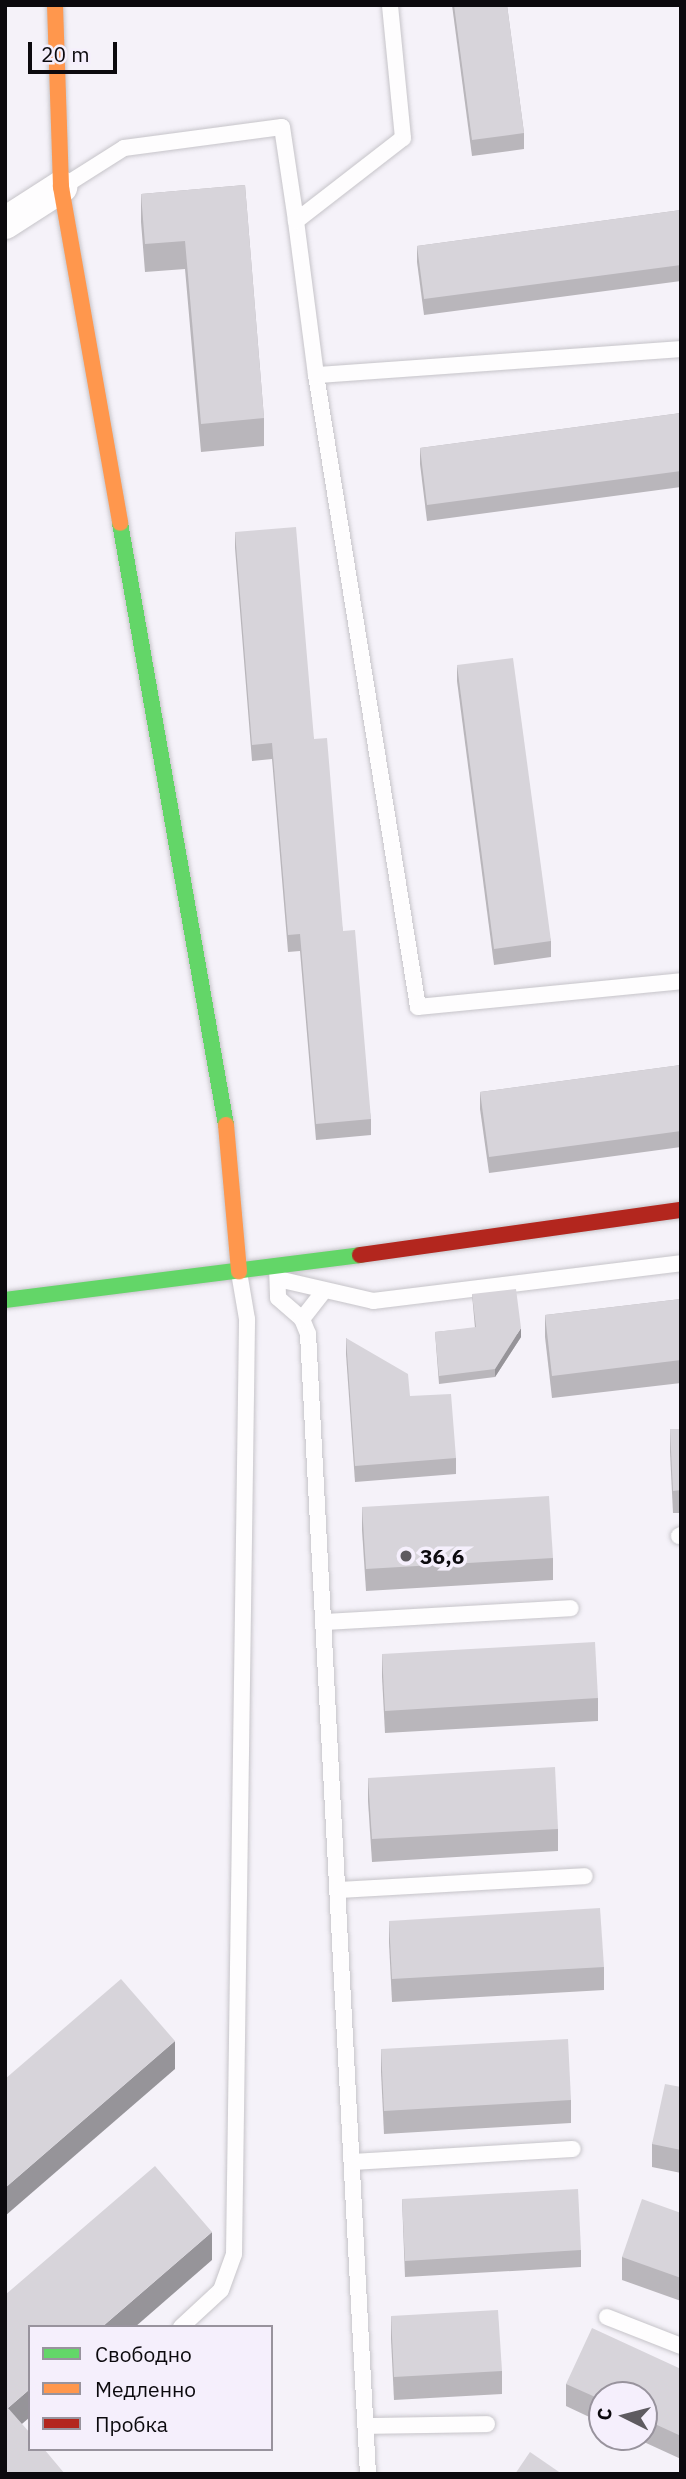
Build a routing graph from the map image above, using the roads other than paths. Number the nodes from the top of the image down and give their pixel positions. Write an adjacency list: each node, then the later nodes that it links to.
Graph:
1 (55, 5): 3 (street)
2 (390, 5): 4 (lane)
3 (61, 187): 4 (lane); 5 (street); 11 (street)
4 (296, 221): 7 (lane)
5 (5, 223)
6 (681, 349): 7 (lane)
7 (316, 375): 8 (lane)
8 (681, 981)
9 (681, 1210): 12 (street)
10 (681, 1263): 13 (lane)
11 (239, 1271): 12 (street); 14 (street); 23 (lane)
12 (277, 1273): 13 (lane); 15 (lane)
13 (324, 1291): 15 (lane)
14 (5, 1300)
15 (302, 1319): 17 (lane)
16 (571, 1608): 17 (lane)
17 (324, 1622): 19 (lane)
18 (585, 1876): 19 (lane)
19 (338, 1890): 21 (lane)
20 (573, 2149): 21 (lane)
21 (352, 2162): 26 (lane)
22 (607, 2317): 24 (lane)
23 (183, 2325)
24 (681, 2346)
25 (487, 2424): 26 (lane)
26 (366, 2426): 27 (lane)
27 (368, 2474)

